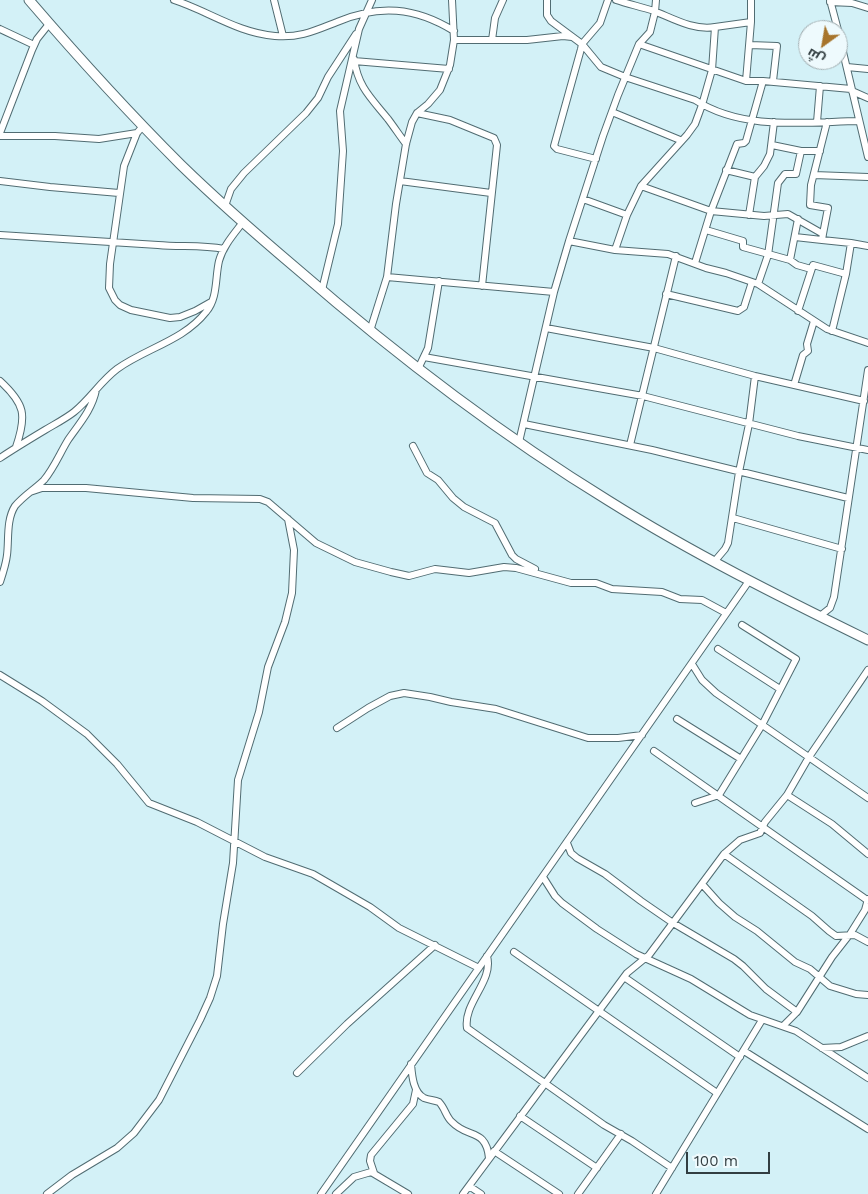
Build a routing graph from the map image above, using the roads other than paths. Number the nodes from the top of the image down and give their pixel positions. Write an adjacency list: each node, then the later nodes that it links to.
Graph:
1 (29, 0): 13 (street)
2 (174, 0): 24 (street)
3 (274, 0): 24 (street)
4 (372, 0): 16 (street)
5 (452, 0): 23 (street)
6 (503, 0): 27 (street)
7 (547, 0): 25 (street)
8 (608, 0): 28 (street)
9 (616, 0): 15 (street)
10 (656, 0): 15 (street)
11 (751, 0): 18 (street)
12 (830, 1): 14 (street); 17 (street)
13 (38, 4): 19 (street)
14 (868, 8)
15 (655, 12): 20 (street); 29 (street)
16 (367, 13): 22 (street); 23 (street); 24 (street)
17 (835, 20)
18 (751, 22): 20 (street); 31 (street)
19 (50, 24): 30 (street); 54 (street)
20 (714, 27): 36 (street)
21 (0, 29): 30 (street)
22 (360, 29): 32 (street); 74 (street)
23 (454, 31): 26 (street)
24 (283, 36)
25 (573, 38): 27 (street); 28 (street)
26 (454, 40): 27 (street); 34 (street)
27 (492, 40)
28 (582, 44): 38 (street); 63 (street)
29 (639, 44): 36 (street); 38 (street)
30 (34, 45): 56 (street)
31 (750, 45): 40 (street); 41 (street)
32 (354, 58): 34 (street); 58 (street); 101 (street)
33 (848, 67): 35 (street)
34 (449, 69): 47 (street)
35 (868, 69)
36 (712, 70): 41 (street); 45 (street)
37 (848, 70): 43 (street)
38 (625, 77): 45 (street); 46 (street)
39 (763, 81): 40 (street); 41 (street); 49 (street)
40 (773, 81): 42 (street)
41 (746, 82)
42 (820, 86): 43 (street); 51 (street)
43 (852, 90): 44 (street); 48 (street)
44 (868, 98)
45 (702, 105): 49 (street); 57 (street)
46 (612, 112): 57 (street); 63 (street)
47 (417, 113): 58 (street); 72 (street)
48 (859, 121): 52 (street); 53 (street)
49 (752, 122): 50 (street); 64 (street)
50 (774, 122): 51 (street); 59 (street)
51 (817, 122): 52 (street)
52 (826, 122): 61 (street)
53 (860, 128): 55 (street); 62 (street)
54 (140, 129): 56 (street); 71 (street); 74 (street)
55 (868, 131)
56 (0, 134)
57 (680, 140): 70 (street)
58 (406, 144): 69 (street)
59 (772, 145): 60 (street); 67 (street)
60 (801, 151): 61 (street); 78 (street)
61 (820, 152): 65 (street)
62 (868, 156)
63 (596, 159): 73 (street)
64 (726, 170): 67 (street); 75 (street)
65 (814, 176): 66 (street); 84 (street)
66 (868, 176)
67 (755, 177): 77 (street)
68 (0, 181): 71 (street)
69 (400, 181): 72 (street); 97 (street)
70 (641, 186): 75 (street); 76 (street)
71 (119, 193): 85 (street)
72 (491, 193): 100 (street)
73 (584, 200): 76 (street); 86 (street)
74 (225, 206): 80 (street)
75 (711, 211): 77 (street); 81 (street)
76 (627, 215): 90 (street)
77 (750, 215): 78 (street)
78 (774, 215): 79 (street); 91 (street)
79 (798, 219): 83 (street); 84 (street)
80 (243, 222): 89 (street); 101 (street)
81 (706, 230): 91 (street); 94 (street)
82 (0, 235): 85 (street)
83 (795, 237): 84 (street); 93 (street)
84 (823, 237): 87 (street)
85 (114, 241): 89 (street); 104 (street)
86 (570, 241): 90 (street); 102 (street)
87 (851, 243): 88 (street); 96 (street)
88 (868, 246)
89 (224, 248): 104 (street)
90 (615, 250): 92 (street)
91 (768, 255): 93 (street); 99 (street)
92 (676, 256): 94 (street); 103 (street)
93 (790, 260): 95 (street)
94 (695, 263): 99 (street)
95 (811, 269): 96 (street); 105 (street)
96 (846, 274): 109 (street)
97 (387, 277): 98 (street); 108 (street)
98 (439, 281): 100 (street); 112 (street)
99 (755, 283): 103 (street); 105 (street)
100 (482, 286): 102 (street)
101 (322, 290): 108 (street)
102 (554, 292): 107 (street)
103 (666, 294): 111 (street)
104 (212, 302): 119 (street)
105 (798, 311): 106 (street)
106 (814, 322): 109 (street); 118 (street)
107 (546, 328): 111 (street); 116 (street)
108 (370, 331): 113 (street)
109 (832, 331): 110 (street)
110 (868, 343)
111 (654, 348): 115 (street); 120 (street)
112 (424, 357): 113 (street); 116 (street)
113 (418, 369): 124 (street)
114 (868, 370): 121 (street)
115 (756, 376): 118 (street); 123 (street)
116 (534, 377): 120 (street); 122 (street)
117 (0, 381): 127 (street)
118 (794, 385): 121 (street)
119 (96, 389): 127 (street); 132 (street)
120 (643, 396): 123 (street); 125 (street)
121 (864, 400): 128 (street)
122 (524, 424): 124 (street); 125 (street)
123 (749, 424): 128 (street); 131 (street)
124 (519, 442): 137 (street)
125 (630, 445): 131 (street)
126 (413, 446): 138 (street)
127 (16, 447): 130 (street)
128 (856, 448): 129 (street); 133 (street)
129 (868, 450)
130 (0, 458)
131 (739, 472): 133 (street); 134 (street)
132 (30, 492): 135 (street); 140 (street)
133 (848, 498): 136 (street)
134 (733, 518): 136 (street); 137 (street)
135 (288, 519): 138 (street); 162 (street)
136 (842, 548): 142 (street)
137 (714, 562): 139 (street)
138 (542, 574): 141 (street)
139 (749, 581): 141 (street); 142 (street)
140 (0, 582)
141 (726, 613): 146 (street)
142 (820, 616): 144 (street)
143 (742, 625): 149 (street)
144 (868, 640)
145 (718, 649): 149 (street)
146 (692, 664): 151 (street); 153 (street)
147 (868, 670): 155 (street)
148 (0, 675): 162 (street)
149 (780, 689): 151 (street)
150 (677, 719): 156 (street)
151 (762, 725): 155 (street); 156 (street)
152 (337, 728): 153 (street)
153 (642, 735): 163 (street)
154 (654, 751): 158 (street)
155 (809, 757): 157 (street); 159 (street)
156 (741, 759): 158 (street)
157 (787, 795): 161 (street); 165 (street)
158 (718, 796): 160 (street); 161 (street)
159 (868, 798)
160 (695, 803)
161 (763, 827): 164 (street); 168 (street)
162 (234, 840): 172 (street); 203 (street)
163 (566, 843): 166 (street); 169 (street)
164 (724, 854): 167 (street); 170 (street)
165 (868, 854)
166 (543, 877): 174 (street); 175 (street)
167 (702, 884): 169 (street); 178 (street)
168 (868, 900): 170 (street)
169 (674, 923): 175 (street); 181 (street)
170 (850, 934): 171 (street); 178 (street)
171 (868, 942)
172 (435, 945): 176 (street); 188 (street)
173 (514, 952): 180 (street)
174 (487, 956): 176 (street); 190 (street)
175 (645, 958): 177 (street); 182 (street)
176 (479, 968): 187 (street)
177 (624, 977): 180 (street); 186 (street)
178 (820, 977): 179 (street); 181 (street)
179 (868, 995)
180 (600, 1010): 190 (street); 192 (street)
181 (797, 1012): 183 (street)
182 (762, 1020): 183 (street); 186 (street)
183 (784, 1026): 185 (street)
184 (868, 1036): 185 (street)
185 (821, 1048): 189 (street)
186 (742, 1054): 192 (street); 194 (street)
187 (411, 1064): 191 (street); 204 (street)
188 (297, 1073)
189 (868, 1078)
190 (546, 1083): 193 (street); 195 (street)
191 (416, 1090): 197 (street); 200 (street)
192 (717, 1093): 199 (street)
193 (520, 1116): 196 (street); 198 (street)
194 (868, 1129)
195 (621, 1134): 198 (street); 199 (street)
196 (494, 1151): 197 (street); 208 (street)
197 (489, 1158): 201 (street)
198 (597, 1168): 209 (street)
199 (672, 1168): 210 (street)
200 (374, 1173): 202 (street); 205 (street)
201 (469, 1186): 206 (street); 207 (street)
202 (338, 1193)
203 (47, 1194)
204 (321, 1194)
205 (408, 1194)
206 (463, 1194)
207 (482, 1194)
208 (560, 1194)
209 (578, 1194)
210 (656, 1194)

